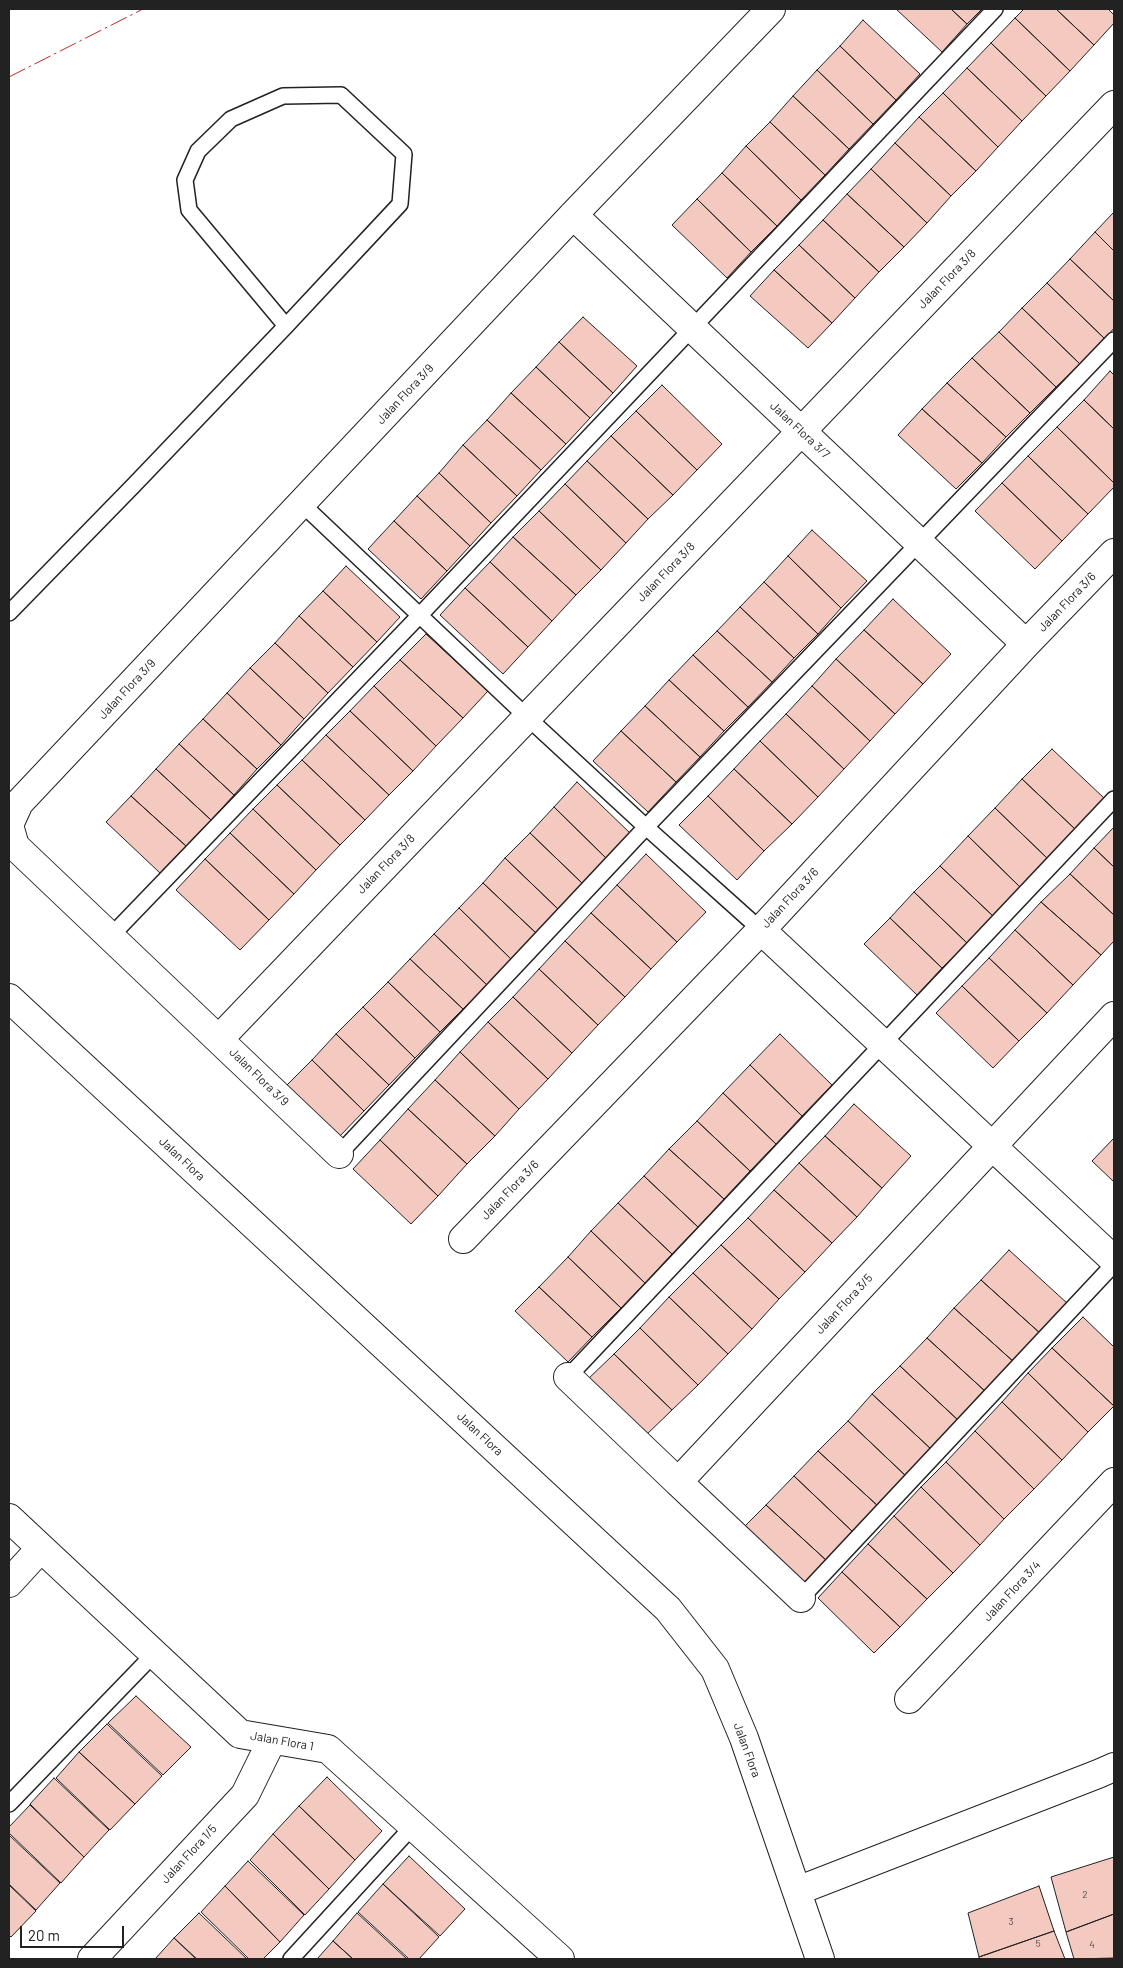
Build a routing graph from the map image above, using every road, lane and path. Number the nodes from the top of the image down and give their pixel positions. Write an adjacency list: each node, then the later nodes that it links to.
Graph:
1 (771, 9): 4 (street, Jalan Flora 3/9)
2 (995, 9): 6 (lane)
3 (1114, 105): 8 (street, Jalan Flora 3/8)
4 (573, 215): 6 (street, Jalan Flora 3/7); 9 (street, Jalan Flora 3/9)
5 (286, 326): 5 (lane); 12 (lane)
6 (691, 327): 8 (street, Jalan Flora 3/7); 13 (lane)
7 (1114, 340): 10 (lane)
8 (801, 431): 10 (street, Jalan Flora 3/7); 15 (street, Jalan Flora 3/8)
9 (302, 504): 13 (lane); 19 (street, Jalan Flora 3/9)
10 (918, 542): 14 (street, Jalan Flora 3/7); 17 (lane)
11 (1114, 553): 14 (street, Jalan Flora 3/6)
12 (9, 613)
13 (420, 615): 15 (lane); 19 (lane)
14 (1026, 644): 18 (street, Jalan Flora 3/6)
15 (527, 717): 17 (lane); 22 (street, Jalan Flora 3/8)
16 (1114, 799): 23 (lane)
17 (646, 827): 18 (lane); 25 (lane)
18 (761, 930): 23 (street); 26 (street, Jalan Flora 3/6)
19 (110, 938): 22 (street, Jalan Flora 3/9)
20 (9, 998): 42 (street, Jalan Flora)
21 (1114, 1016): 24 (street, Jalan Flora 3/5)
22 (219, 1039): 25 (street, Jalan Flora 3/9)
23 (883, 1044): 24 (street); 29 (lane)
24 (991, 1146): 27 (street); 30 (street, Jalan Flora 3/5)
25 (339, 1154)
26 (462, 1239)
27 (1114, 1260)
28 (1114, 1264): 35 (lane)
29 (568, 1377): 30 (street)
30 (678, 1482): 35 (street)
31 (1114, 1482): 37 (street, Jalan Flora 3/4)
32 (9, 1518): 33 (street, Jalan Flora 1)
33 (41, 1548): 34 (street); 36 (street, Jalan Flora 1)
34 (9, 1583)
35 (802, 1598)
36 (154, 1654): 38 (street, Jalan Flora 1); 40 (lane)
37 (909, 1699)
38 (272, 1740): 41 (street, Jalan Flora 1); 44 (street, Jalan Flora 1/5)
39 (1114, 1767): 42 (street)
40 (9, 1804)
41 (412, 1827): 43 (street, Jalan Flora 1); 45 (lane)
42 (797, 1890): 46 (street, Jalan Flora)
43 (546, 1955)
44 (92, 1959)
45 (291, 1959)
46 (820, 1959)

